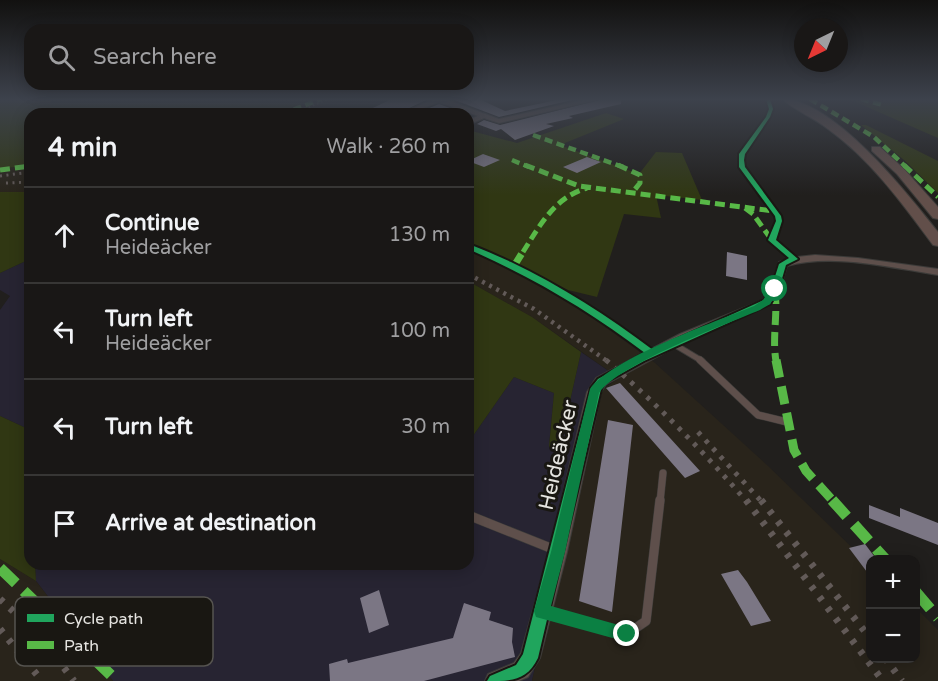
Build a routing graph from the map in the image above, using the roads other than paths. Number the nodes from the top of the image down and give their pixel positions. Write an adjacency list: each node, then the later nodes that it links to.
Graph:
1 (838, 131): 4 (main road)
2 (852, 131): 3 (main road)
3 (938, 215)
4 (938, 242)
5 (938, 272): 6 (street, Heideäcker)
6 (672, 344): 7 (lane); 10 (street, Heideäcker)
7 (787, 422)
8 (663, 473): 11 (lane)
9 (474, 517): 10 (lane)
10 (558, 552): 11 (street, Heideäcker)
11 (542, 611): 12 (street, Heideäcker)
12 (495, 681)

